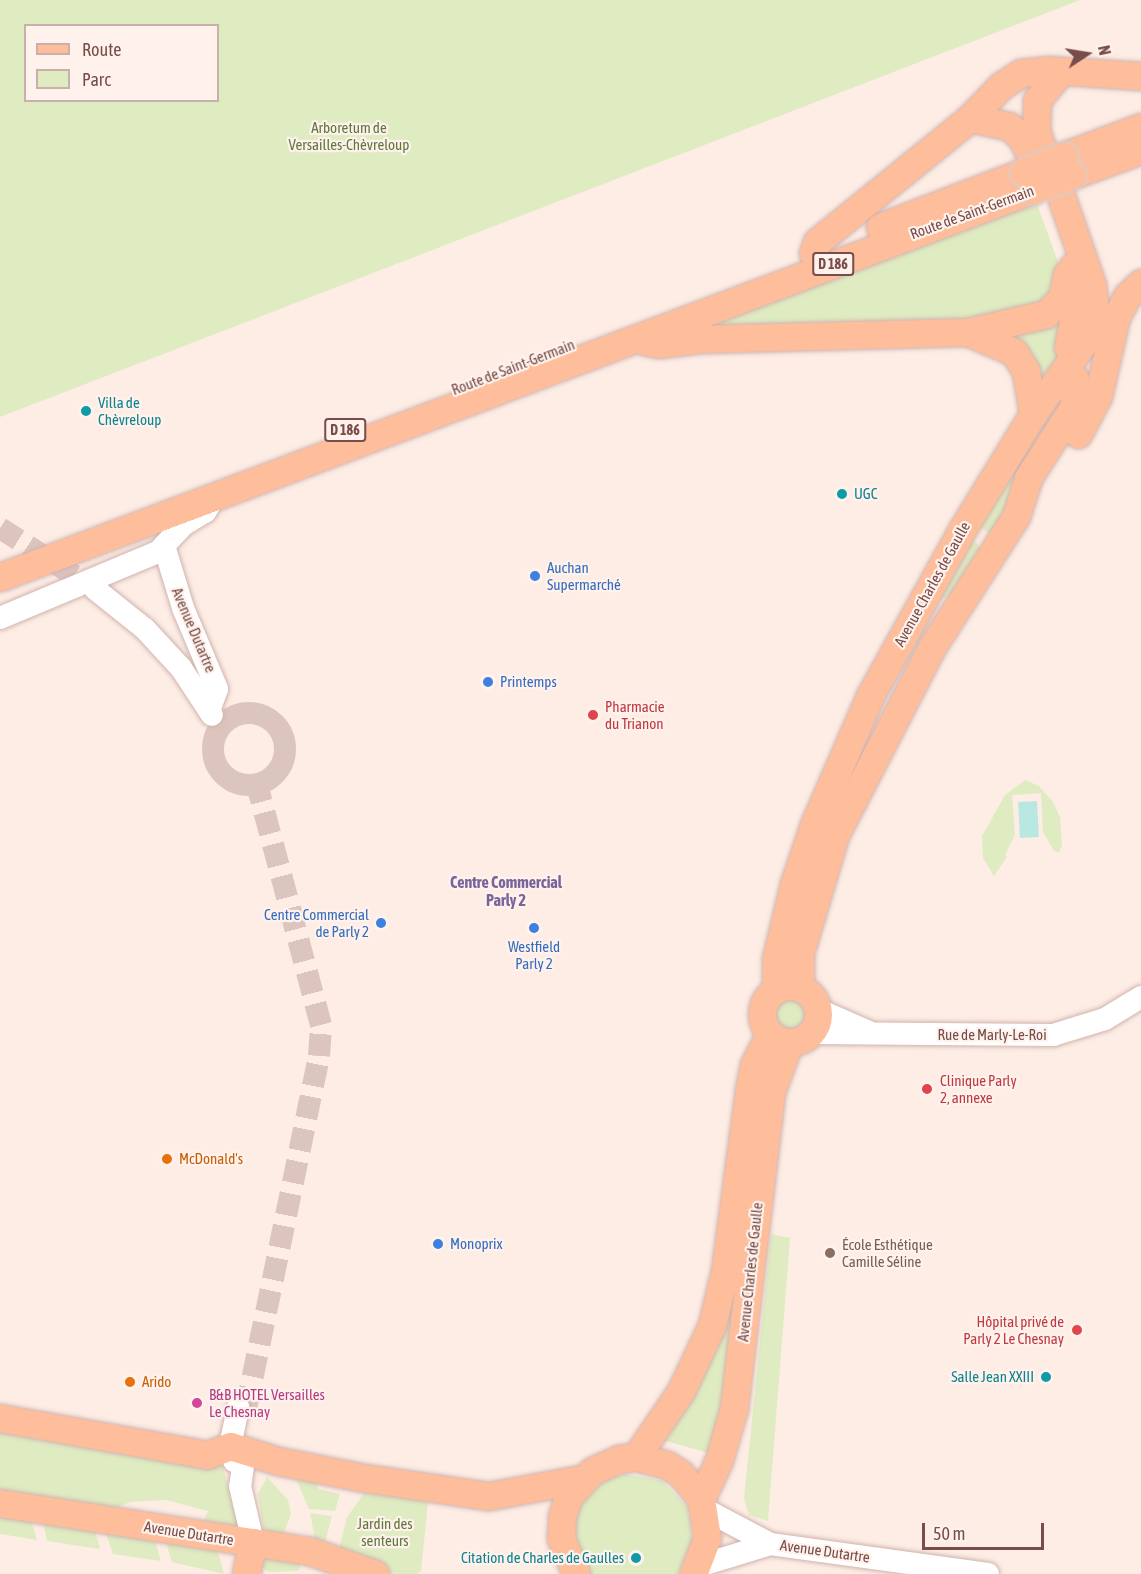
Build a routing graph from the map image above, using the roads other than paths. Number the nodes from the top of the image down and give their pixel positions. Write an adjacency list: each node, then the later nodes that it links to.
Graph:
1 (1061, 70): 2 (main road); 3 (main road); 6 (main road)
2 (1141, 76)
3 (970, 118): 6 (main road); 7 (main road)
4 (1141, 127): 6 (main road, Route de Saint-Germain / D 186)
5 (1141, 150): 6 (main road, Route de Saint-Germain / D 186)
6 (1044, 170): 7 (main road, Route de Saint-Germain / D 186); 8 (main road); 11 (main road, Route de Saint-Germain / D 186); 14 (main road, Avenue Charles de Gaulle)
7 (813, 253): 18 (main road, Route de Saint-Germain / D 186)
8 (1067, 255): 10 (main road); 12 (main road)
9 (1141, 283): 16 (main road)
10 (968, 332): 11 (main road); 14 (main road)
11 (635, 338): 15 (main road, Route de Saint-Germain / D 186)
12 (1068, 347)
13 (1075, 379): 16 (main road)
14 (1033, 414): 22 (main road, Avenue Charles de Gaulle)
15 (214, 496): 17 (street); 19 (main road, Route de Saint-Germain / D 186)
16 (1016, 516): 22 (main road, Avenue Charles de Gaulle)
17 (165, 549): 20 (street, Avenue Dutartre); 21 (street)
18 (0, 558)
19 (0, 577)
20 (95, 589)
21 (0, 618)
22 (788, 989): 24 (main road); 24 (main road, Avenue Charles de Gaulle)
23 (1141, 997): 24 (street, Rue de Marly-Le-Roi)
24 (797, 1030): 28 (main road, Avenue Charles de Gaulle); 31 (main road, Avenue Charles de Gaulle)
25 (244, 1412): 27 (street)
26 (0, 1418): 27 (main road)
27 (238, 1449): 29 (main road); 32 (street)
28 (636, 1457): 29 (main road); 31 (main road)
29 (582, 1479): 37 (main road)
30 (0, 1503): 32 (main road, Avenue Dutartre)
31 (702, 1504): 33 (street, Avenue Dutartre); 34 (main road)
32 (253, 1542): 35 (main road); 36 (main road, Avenue Dutartre)
33 (770, 1544): 34 (street, Avenue Dutartre); 38 (street, Avenue Dutartre)
34 (696, 1570)
35 (246, 1574)
36 (375, 1574)
37 (576, 1574)
38 (988, 1574)

